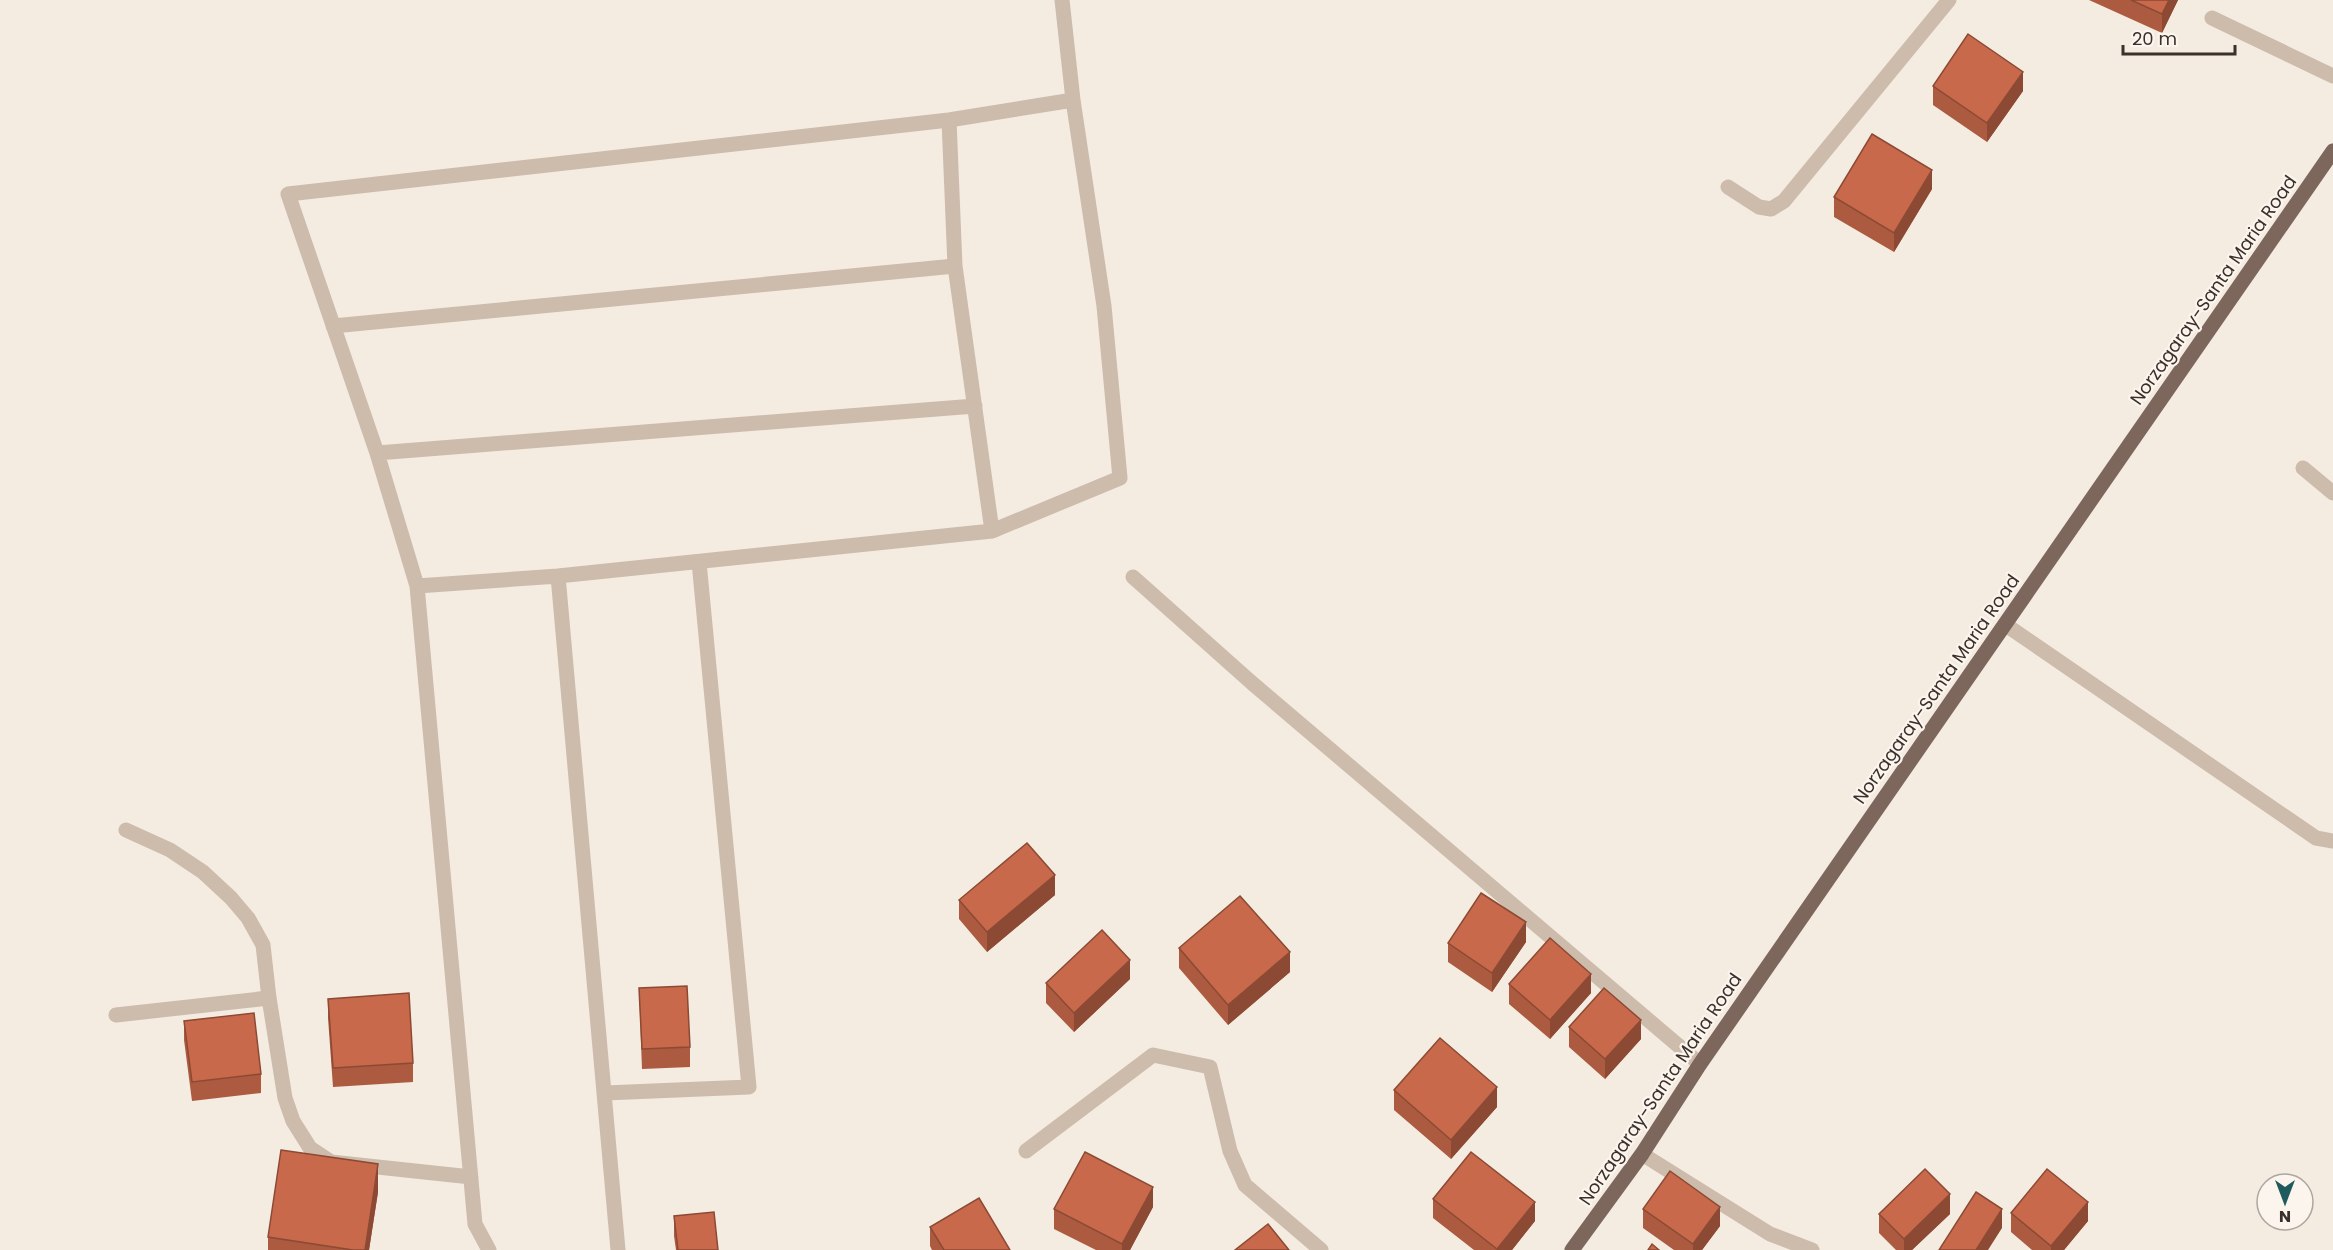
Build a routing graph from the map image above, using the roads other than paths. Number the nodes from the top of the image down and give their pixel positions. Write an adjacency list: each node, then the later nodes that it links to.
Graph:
1 (1062, 0): 5 (street)
2 (1949, 0): 8 (street)
3 (2212, 18): 4 (street)
4 (2333, 76)
5 (1073, 100): 6 (street); 15 (street)
6 (949, 120): 9 (street); 10 (street)
7 (2333, 152): 20 (main road, Norzagaray-Santa Maria Road)
8 (1728, 187)
9 (955, 266): 10 (street); 11 (street)
10 (333, 326): 12 (street)
11 (975, 406): 12 (street); 15 (street)
12 (377, 453): 19 (street)
13 (2303, 468): 14 (street)
14 (2333, 493)
15 (992, 531): 16 (street)
16 (699, 562): 17 (street); 26 (street)
17 (558, 576): 19 (street); 26 (street)
18 (1133, 577): 25 (street)
19 (417, 586): 29 (street)
20 (2006, 624): 22 (street); 25 (main road, Norzagaray-Santa Maria Road)
21 (126, 830): 23 (street)
22 (2333, 841)
23 (269, 998): 24 (street); 29 (street)
24 (116, 1015)
25 (1700, 1064): 28 (main road, Norzagaray-Santa Maria Road)
26 (605, 1093): 31 (street)
27 (1026, 1150): 32 (street)
28 (1642, 1154): 33 (main road, Norzagaray-Santa Maria Road); 34 (street)
29 (471, 1177): 30 (street)
30 (489, 1250)
31 (618, 1250)
32 (1321, 1250)
33 (1572, 1250)
34 (1812, 1250)

